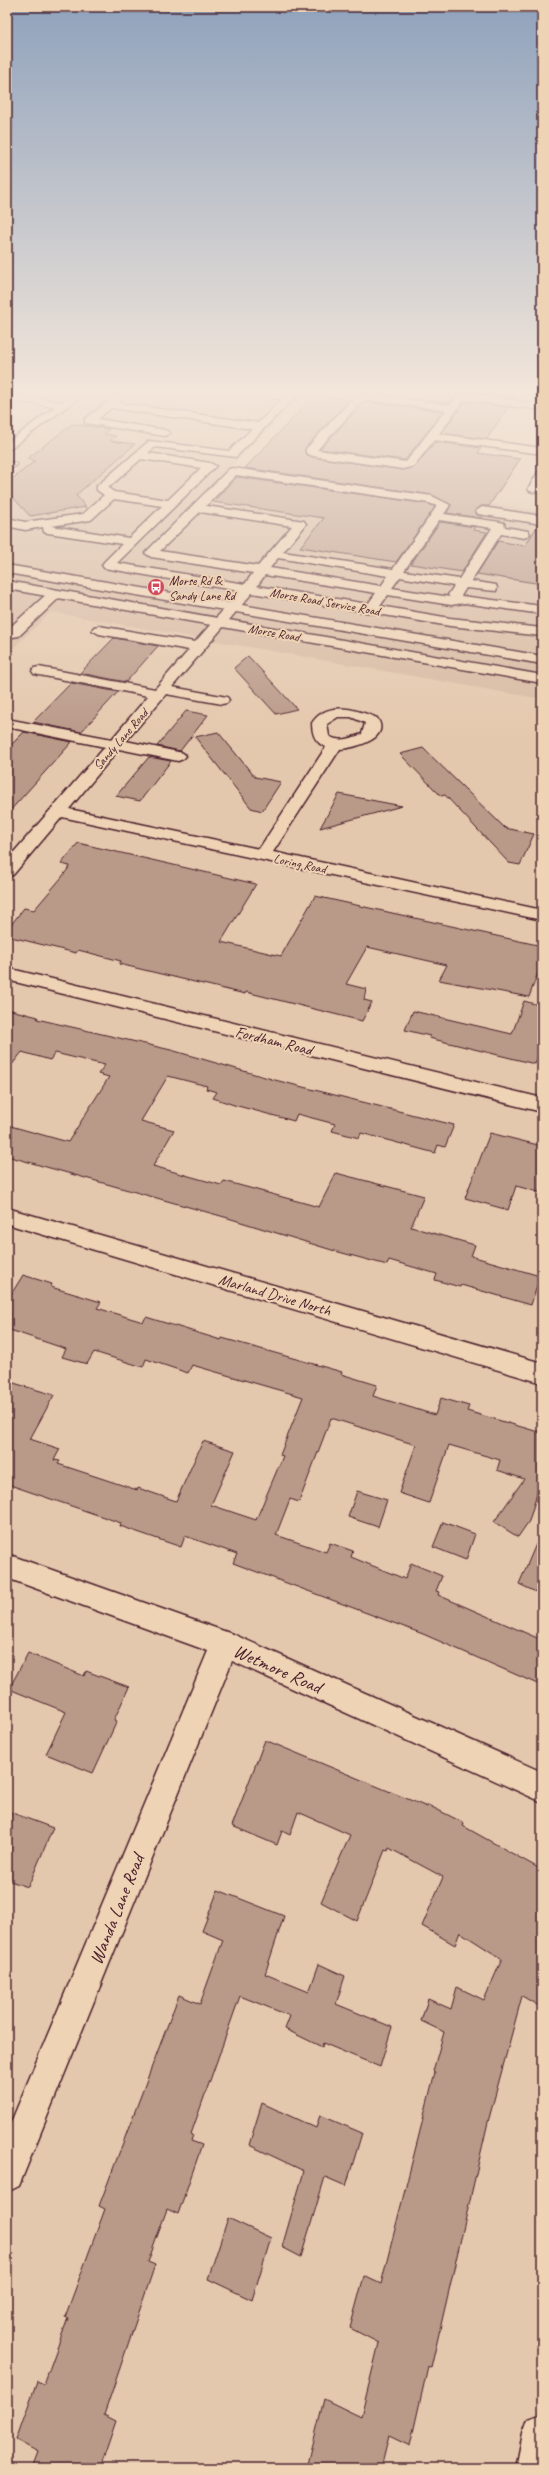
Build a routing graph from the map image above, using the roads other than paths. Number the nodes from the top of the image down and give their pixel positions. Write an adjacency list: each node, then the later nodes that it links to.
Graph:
1 (95, 510): 11 (street)
2 (165, 510): 14 (street)
3 (195, 510): 15 (street)
4 (207, 510): 16 (street, Sandy Lane Road)
5 (442, 510): 7 (street)
6 (467, 510): 8 (street)
7 (437, 516): 12 (street); 20 (street)
8 (510, 516): 9 (street); 12 (street)
9 (542, 520)
10 (7, 522): 11 (street)
11 (25, 526): 14 (street)
12 (499, 528): 13 (street); 21 (street)
13 (524, 534)
14 (132, 542): 18 (street, Morse Road Service Road)
15 (151, 553): 18 (street); 19 (street)
16 (274, 554): 19 (street, Sandy Lane Road); 20 (street)
17 (7, 569): 28 (street, Morse Road)
18 (134, 569): 23 (street, Morse Road Service Road)
19 (262, 571): 23 (street, Sandy Lane Road); 24 (street)
20 (396, 573): 21 (street); 24 (street)
21 (463, 584): 25 (street); 27 (street)
22 (7, 586): 26 (street, Morse Road)
23 (249, 588): 28 (street, Sandy Lane Road); 29 (street, Morse Road Service Road)
24 (384, 590): 27 (street); 29 (street)
25 (506, 590)
26 (55, 594): 32 (street, Morse Road); 35 (street)
27 (451, 601): 30 (street); 31 (street)
28 (234, 607): 32 (street, Sandy Lane Road); 37 (street, Morse Road)
29 (371, 609): 31 (street, Morse Road Service Road)
30 (542, 610)
31 (440, 620): 34 (street, Morse Road Service Road)
32 (220, 623): 36 (street, Sandy Lane Road); 39 (street, Morse Road)
33 (99, 630): 36 (street)
34 (542, 632)
35 (7, 634)
36 (198, 647): 40 (street, Sandy Lane Road)
37 (542, 660)
38 (39, 671): 40 (street)
39 (542, 679)
40 (160, 692): 41 (street); 43 (street, Sandy Lane Road)
41 (222, 700)
42 (7, 723): 43 (street)
43 (115, 744): 45 (street); 46 (street, Sandy Lane Road)
44 (334, 745): 47 (street)
45 (178, 756)
46 (57, 812): 47 (street, Loring Road); 48 (street, Sandy Lane Road)
47 (263, 855): 49 (street, Loring Road)
48 (7, 871)
49 (541, 911)
50 (7, 974): 51 (street, Fordham Road)
51 (542, 1105)
52 (7, 1216): 53 (street, Marland Drive North)
53 (542, 1373)
54 (7, 1566): 55 (street, Wetmore Road)
55 (224, 1644): 56 (street, Wetmore Road); 57 (street, Wanda Lane Road)
56 (542, 1787)
57 (7, 2174)
58 (542, 2434): 59 (street)
59 (536, 2468)

